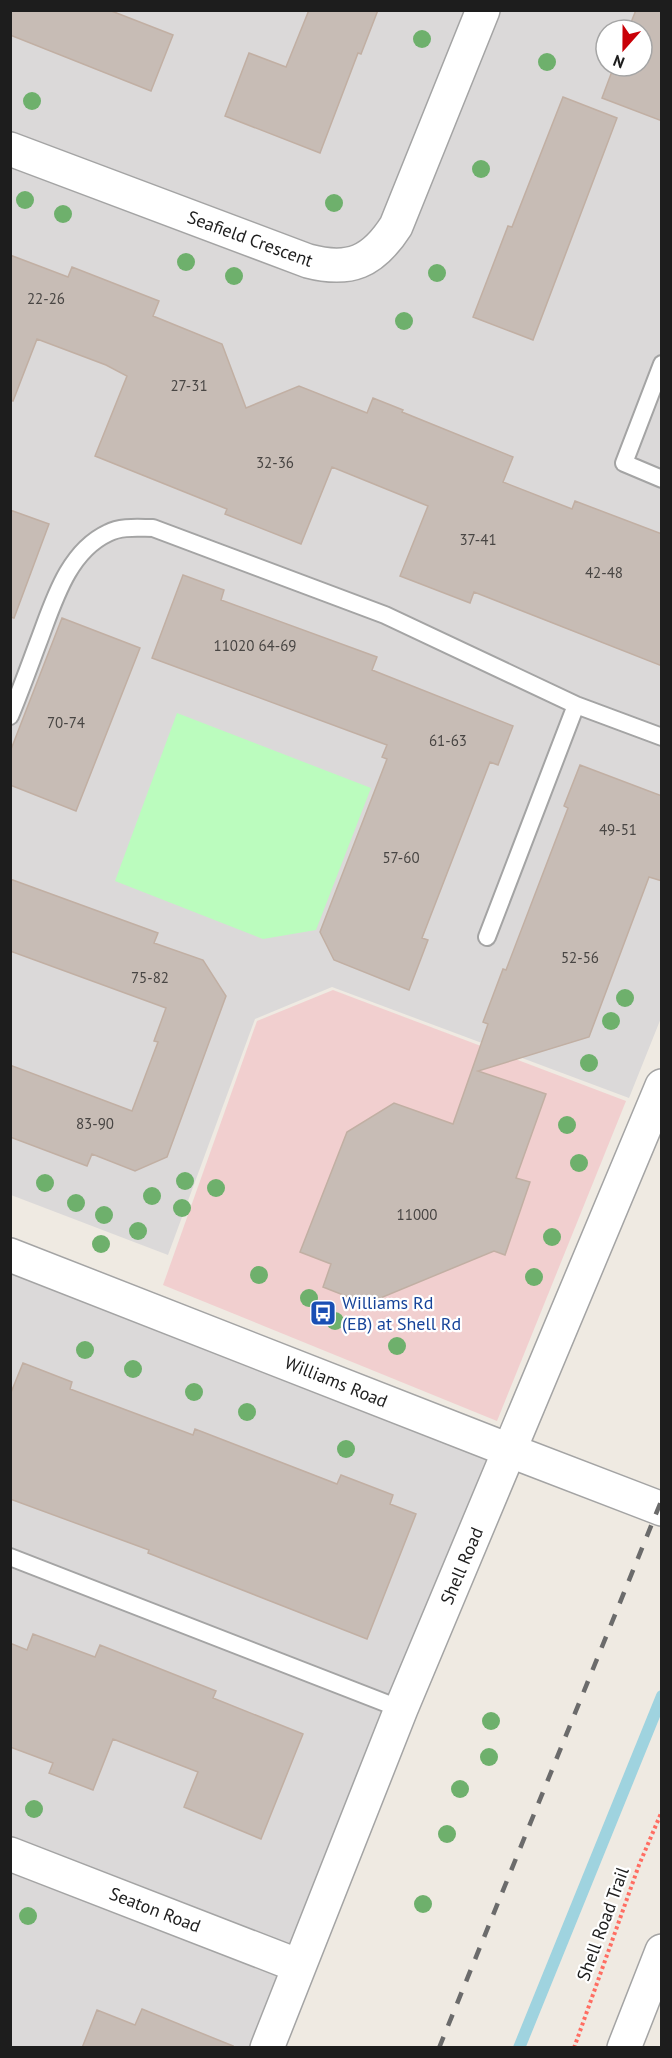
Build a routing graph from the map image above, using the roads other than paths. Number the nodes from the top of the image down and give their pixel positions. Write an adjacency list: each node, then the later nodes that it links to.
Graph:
1 (483, 10): 2 (street, Seafield Crescent)
2 (10, 149)
3 (662, 364): 4 (lane)
4 (662, 479)
5 (576, 705): 6 (lane); 7 (lane); 8 (lane)
6 (10, 716)
7 (662, 737)
8 (487, 936)
9 (662, 1086): 11 (street, Shell Road)
10 (10, 1255): 11 (street, Williams Road)
11 (511, 1452): 12 (street, Williams Road); 14 (street, Shell Road)
12 (662, 1509)
13 (10, 1557): 14 (lane)
14 (401, 1709): 17 (street, Shell Road)
15 (10, 1854): 17 (street, Seaton Road)
16 (662, 1951): 19 (street)
17 (299, 1966): 18 (street, Shell Road)
18 (267, 2048)
19 (624, 2048)

